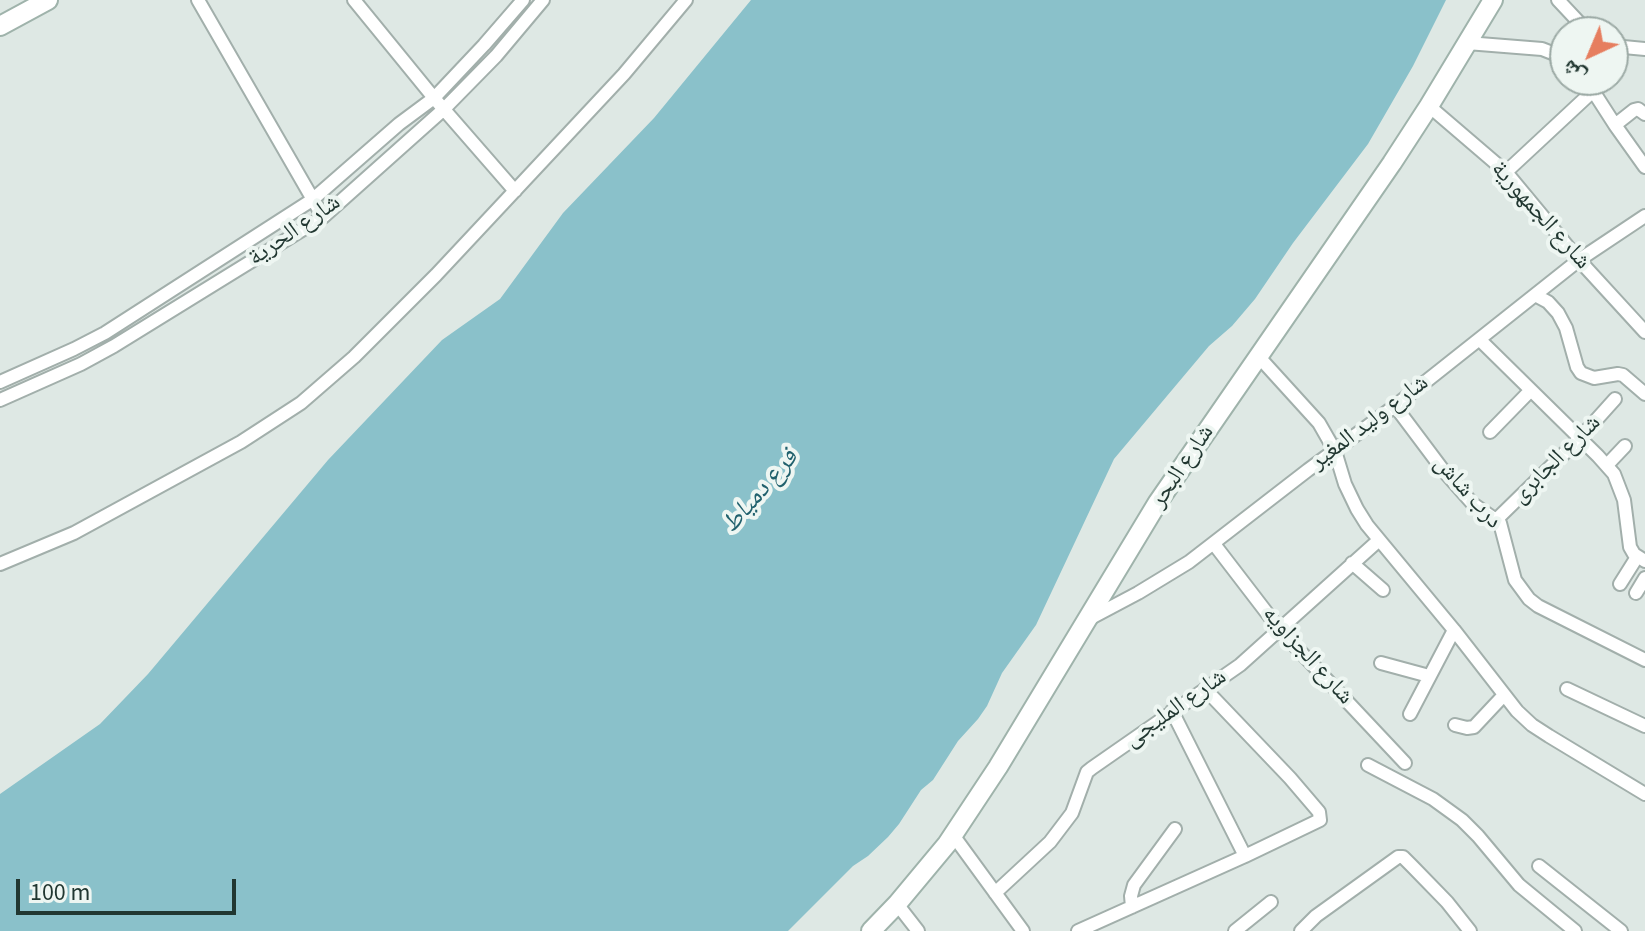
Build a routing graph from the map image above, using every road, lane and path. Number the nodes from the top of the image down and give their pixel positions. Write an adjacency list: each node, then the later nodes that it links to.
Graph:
1 (48, 0): 12 (street)
2 (198, 0): 29 (street)
3 (354, 0): 19 (street)
4 (502, 0): 10 (street)
5 (523, 0): 10 (street, شارع الحرية)
6 (543, 0): 16 (street, شارع الحرية)
7 (686, 0): 28 (street)
8 (1493, 0): 13 (street, شارع البحر)
9 (1558, 0): 11 (street)
10 (513, 12): 14 (street, شارع الحرية)
11 (1573, 16)
12 (0, 26)
13 (1467, 43): 15 (street); 20 (street, شارع البحر)
14 (484, 45): 16 (street); 19 (street, شارع الحرية)
15 (1549, 52)
16 (496, 56): 21 (street, شارع الحرية)
17 (1580, 96): 27 (street)
18 (1596, 96): 24 (street)
19 (434, 98): 21 (street); 23 (street, شارع الحرية)
20 (1429, 106): 27 (street, شارع الجمهورية); 40 (street, شارع البحر)
21 (444, 109): 25 (street, شارع الحرية); 28 (street)
22 (1645, 114): 24 (street)
23 (399, 124): 25 (street); 29 (street, شارع الحرية)
24 (1615, 125): 26 (street)
25 (411, 138): 31 (street, شارع الحرية)
26 (1645, 167)
27 (1506, 172): 32 (street, شارع الجمهورية)
28 (515, 191): 57 (street)
29 (312, 200): 31 (street); 33 (street, شارع الحرية)
30 (1645, 216): 32 (street, شارع وليد المغير)
31 (323, 217): 34 (street, شارع الحرية)
32 (1579, 260): 35 (street, شارع وليد المغير); 36 (street, شارع الجمهورية)
33 (204, 270): 34 (street); 37 (street, شارع الحرية)
34 (215, 285): 39 (street, شارع الحرية)
35 (1535, 295): 38 (street, شارع وليد المغير); 43 (street)
36 (1645, 332)
37 (105, 333): 39 (street); 41 (street, شارع الحرية)
38 (1480, 340): 42 (street); 46 (street, شارع وليد المغير)
39 (114, 346): 45 (street, شارع الحرية)
40 (1259, 357): 50 (street); 62 (street, شارع البحر)
41 (0, 382)
42 (1530, 391): 47 (street); 48 (street)
43 (1645, 394)
44 (1615, 399): 48 (street, شارع الجابرى)
45 (0, 400)
46 (1395, 406): 50 (street, شارع وليد المغير); 52 (street, درب شاش)
47 (1490, 432)
48 (1580, 438): 51 (street); 52 (street, شارع الجابرى)
49 (1625, 446): 51 (street)
50 (1335, 451): 53 (street); 54 (street, شارع وليد المغير)
51 (1607, 465): 55 (street)
52 (1497, 519): 65 (street, درب شاش)
53 (1379, 540): 56 (street, شارع المليجى); 64 (street)
54 (1214, 544): 62 (street, شارع وليد المغير); 63 (street, شارع الجزاويه)
55 (1641, 559): 59 (street)
56 (1352, 563): 60 (street); 63 (street, شارع المليجى)
57 (0, 564)
58 (1645, 578): 61 (street)
59 (1620, 584)
60 (1383, 590)
61 (1636, 593)
62 (1089, 619): 79 (street, شارع البحر)
63 (1280, 630): 68 (street, شارع المليجى); 75 (street, شارع الجزاويه)
64 (1454, 630): 67 (street); 70 (street)
65 (1645, 660)
66 (1381, 663): 67 (street)
67 (1429, 676): 72 (street)
68 (1205, 689): 71 (street, شارع المليجى); 80 (street)
69 (1567, 689): 74 (street)
70 (1504, 695): 73 (street); 77 (street)
71 (1172, 711): 80 (street); 82 (street, شارع المليجى)
72 (1410, 714)
73 (1455, 725)
74 (1645, 726)
75 (1405, 763)
76 (1368, 765): 93 (street)
77 (1645, 794)
78 (1175, 829): 85 (street)
79 (953, 835): 82 (street); 84 (street, شارع البحر)
80 (1245, 856): 85 (street)
81 (1539, 866): 94 (street)
82 (995, 893): 88 (street)
83 (1271, 902): 90 (street)
84 (897, 904): 86 (street, شارع البحر); 87 (street)
85 (1132, 907): 89 (street)
86 (871, 931)
87 (918, 931)
88 (1023, 931)
89 (1078, 931)
90 (1235, 931)
91 (1301, 931): 92 (street)
92 (1470, 931)
93 (1574, 931)
94 (1621, 931)

